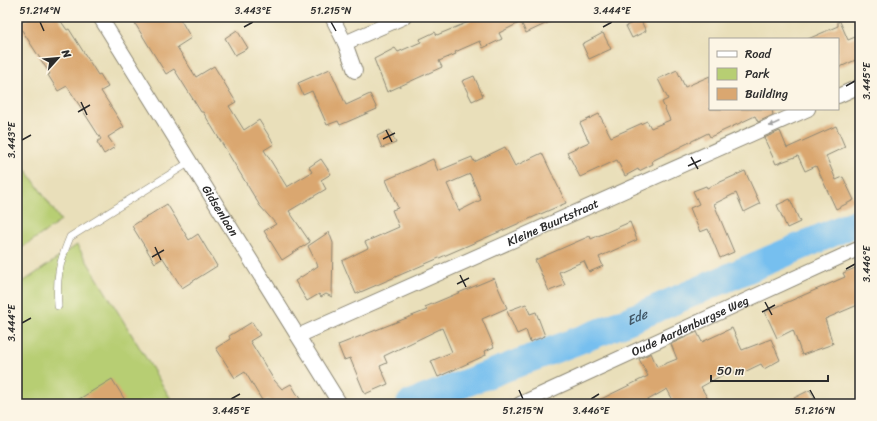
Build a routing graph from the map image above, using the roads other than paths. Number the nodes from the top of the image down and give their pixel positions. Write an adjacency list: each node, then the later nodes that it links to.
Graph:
1 (100, 17): 9 (street, Gidsenlaan)
2 (404, 17): 4 (street)
3 (333, 19): 4 (street)
4 (345, 43): 5 (street)
5 (355, 71)
6 (860, 86): 7 (street)
7 (839, 96)
8 (806, 110): 12 (street, Kleine Buurtstraat, one-way to 12)
9 (190, 162): 11 (lane); 12 (street, Gidsenlaan)
10 (860, 248): 14 (street, Oude Aardenburgse Weg)
11 (58, 306)
12 (298, 336): 13 (street, Gidsenlaan)
13 (340, 404)
14 (520, 404)

